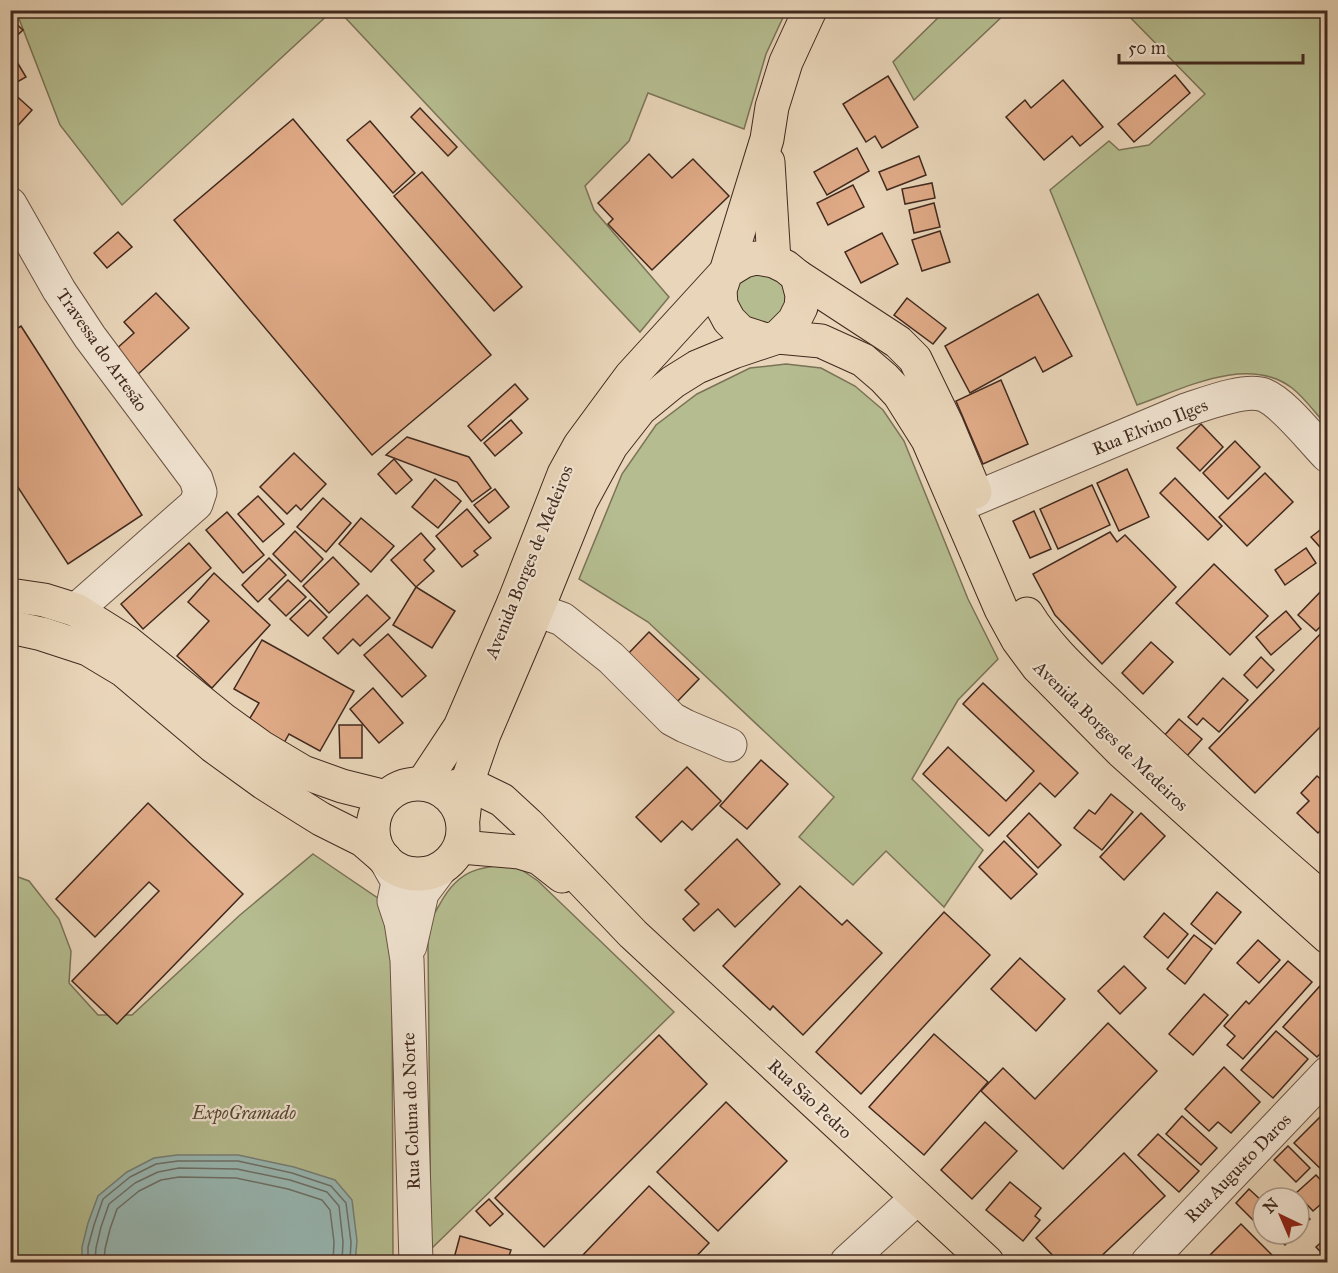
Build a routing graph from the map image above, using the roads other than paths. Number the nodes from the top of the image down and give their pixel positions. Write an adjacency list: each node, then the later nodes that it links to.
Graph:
1 (810, 10): 2 (main road)
2 (767, 139): 4 (main road); 5 (main road)
3 (10, 204): 11 (street, Travessa do Artesão)
4 (785, 269): 5 (main road); 6 (main road); 8 (main road, Avenida Borges de Medeiros)
5 (726, 272): 6 (main road); 10 (main road, Avenida Borges de Medeiros)
6 (772, 339): 8 (main road, Avenida Borges de Medeiros); 10 (main road, Avenida Borges de Medeiros)
7 (1328, 456): 8 (street, Rua Elvino Ilges)
8 (967, 502): 20 (main road, Avenida Borges de Medeiros)
9 (10, 595): 11 (main road)
10 (525, 606): 13 (main road, Avenida Borges de Medeiros); 14 (street); 15 (main road, Avenida Borges de Medeiros)
11 (76, 610): 12 (main road); 16 (main road)
12 (26, 630): 19 (main road)
13 (484, 734): 15 (main road, Avenida Borges de Medeiros); 17 (main road)
14 (730, 745)
15 (444, 786): 16 (main road); 17 (main road, Rua São Pedro); 18 (main road, Avenida Borges de Medeiros)
16 (386, 797): 19 (main road)
17 (502, 800): 22 (main road, Rua São Pedro)
18 (454, 845): 19 (main road); 22 (main road, Rua São Pedro); 24 (street, Rua Coluna do Norte)
19 (385, 859): 24 (street, Rua Coluna do Norte)
20 (1266, 866): 21 (main road, Avenida Borges de Medeiros); 23 (main road, Avenida Borges de Medeiros)
21 (1327, 902)
22 (633, 934): 26 (main road, Rua São Pedro)
23 (1328, 937)
24 (407, 960): 27 (street, Rua Coluna do Norte)
25 (1328, 1073): 30 (street, Rua Augusto Daros)
26 (917, 1198): 28 (street); 29 (main road, Rua São Pedro)
27 (416, 1263)
28 (848, 1263)
29 (987, 1263)
30 (1148, 1263)

